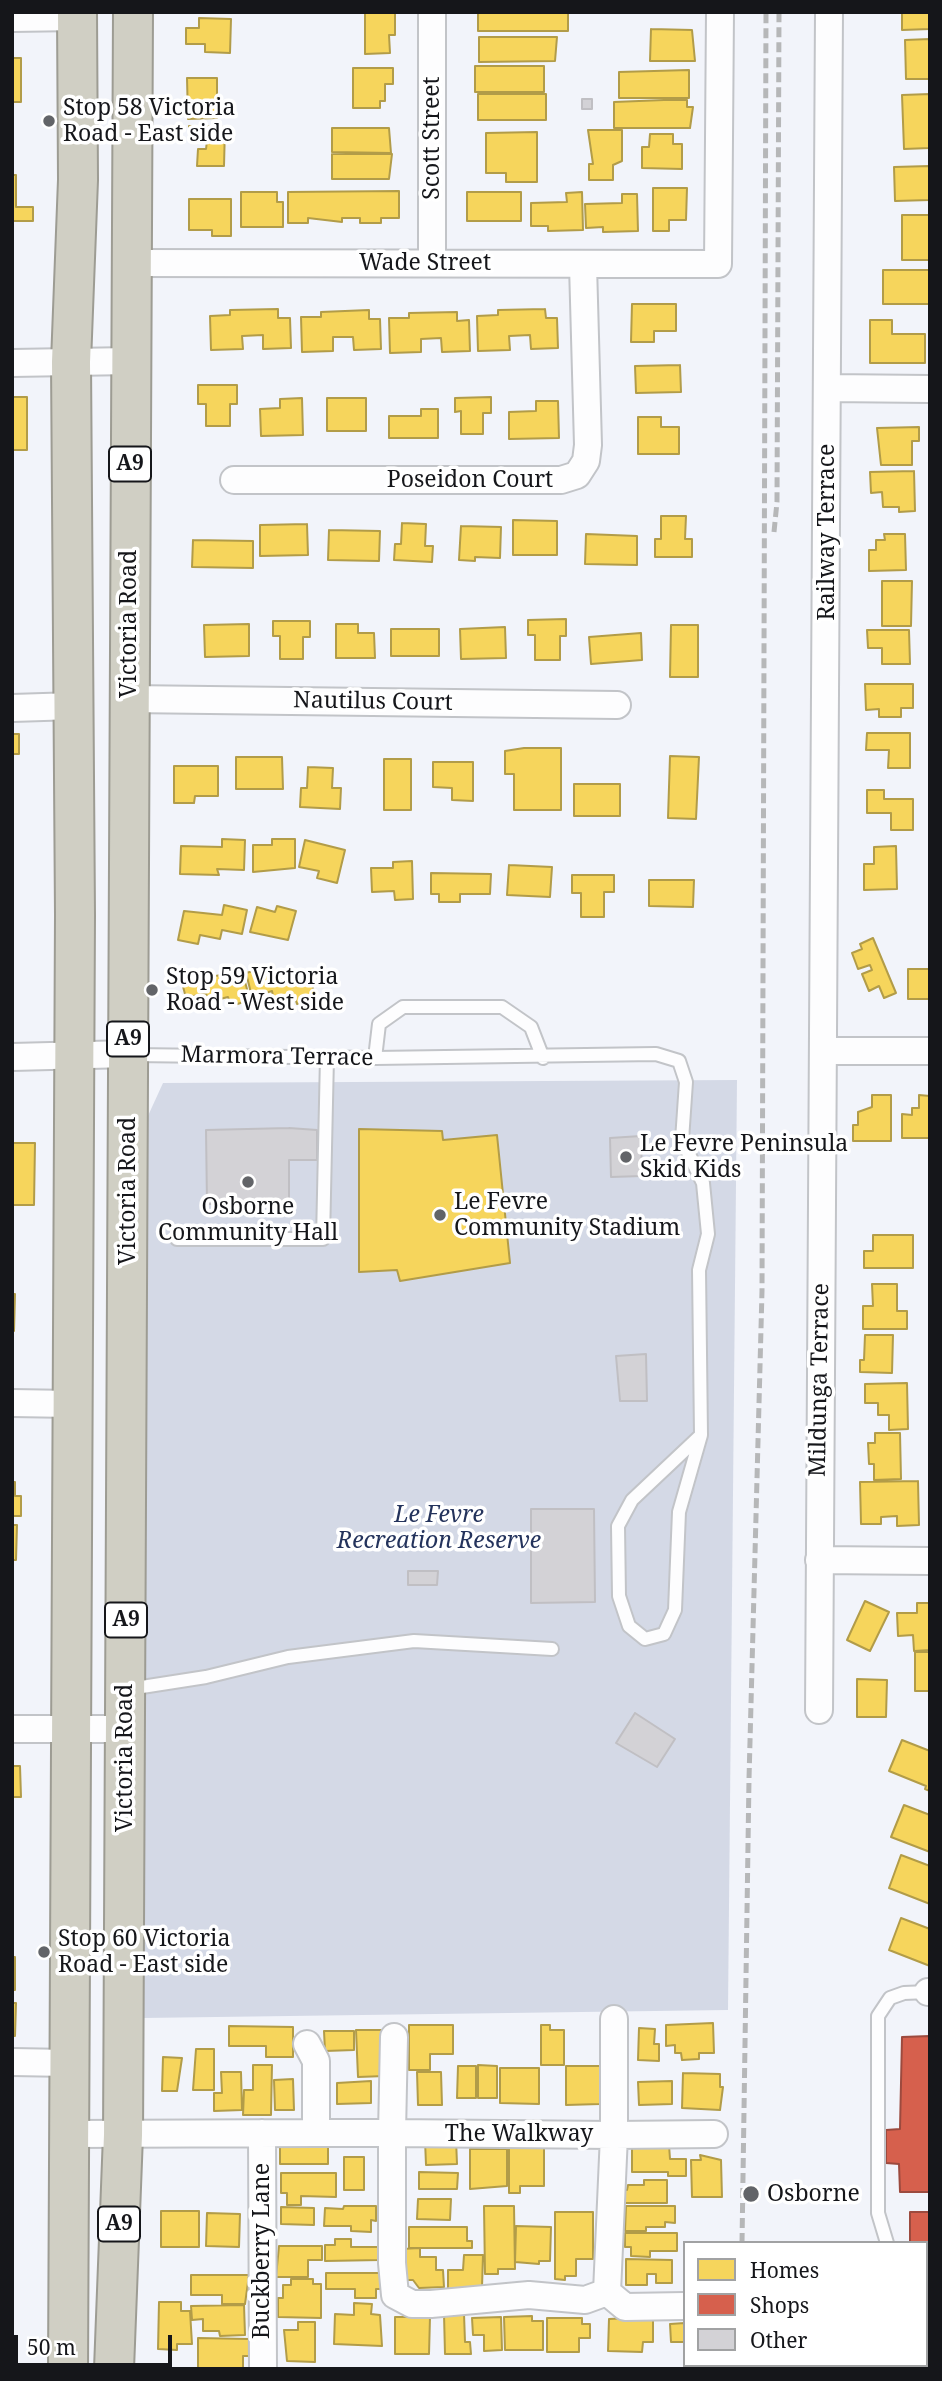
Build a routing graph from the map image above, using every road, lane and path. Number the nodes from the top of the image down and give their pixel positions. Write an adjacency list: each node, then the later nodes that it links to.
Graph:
1 (133, 12): 7 (highway, Victoria Road / A9)
2 (432, 12): 8 (street, Scott Street)
3 (720, 12): 9 (street, Wade Street)
4 (829, 12): 13 (street, Railway Terrace)
5 (77, 15): 6 (street); 11 (highway, A9)
6 (12, 18)
7 (132, 263): 8 (street, Wade Street); 10 (highway, Victoria Road / A9)
8 (432, 263): 9 (street, Wade Street)
9 (583, 265): 15 (street, Poseidon Court)
10 (131, 361): 11 (street); 16 (highway, Victoria Road / A9)
11 (71, 362): 12 (street); 18 (highway, A9)
12 (12, 363)
13 (828, 388): 14 (street); 22 (street, Railway Terrace)
14 (930, 389)
15 (234, 480)
16 (128, 699): 17 (street, Nautilus Court); 21 (highway, Victoria Road / A9)
17 (617, 705)
18 (75, 706): 19 (street); 20 (highway, A9)
19 (12, 708)
20 (75, 915): 21 (highway); 25 (highway, A9)
21 (127, 916): 24 (highway, Victoria Road / A9)
22 (824, 1051): 23 (street); 34 (street, Mildunga Terrace)
23 (930, 1051)
24 (128, 1054): 25 (street, Marmora Terrace); 27 (lane, Marmora Terrace); 37 (highway, Victoria Road / A9)
25 (73, 1056): 26 (street, Marmora Terrace); 32 (highway, A9)
26 (12, 1057)
27 (327, 1057): 28 (lane, Marmora Terrace); 30 (lane)
28 (375, 1058): 29 (lane, Marmora Terrace); 29 (lane)
29 (543, 1058): 33 (lane, Marmora Terrace)
30 (177, 1239)
31 (12, 1403): 32 (street)
32 (72, 1404): 41 (highway, A9)
33 (701, 1436): 33 (lane)
34 (818, 1560): 35 (street); 38 (street, Mildunga Terrace)
35 (930, 1560)
36 (552, 1649): 37 (lane)
37 (125, 1690): 40 (highway, Victoria Road / A9)
38 (819, 1710)
39 (12, 1729): 41 (street)
40 (125, 1729): 41 (street); 53 (highway, Victoria Road / A9)
41 (71, 1730): 47 (highway, A9)
42 (929, 1992): 55 (lane)
43 (614, 2019): 54 (street)
44 (394, 2037): 50 (street)
45 (307, 2044): 49 (street)
46 (12, 2063): 47 (street)
47 (69, 2063): 51 (highway, A9)
48 (262, 2133): 49 (street, The Walkway); 53 (street, The Walkway); 60 (street, Buckberry Lane)
49 (316, 2133): 50 (street, The Walkway)
50 (392, 2133): 54 (street, The Walkway); 56 (street)
51 (69, 2134): 53 (street, The Walkway); 58 (highway, A9)
52 (714, 2134): 54 (street)
53 (123, 2135): 59 (highway, Victoria Road / A9)
54 (614, 2135): 56 (street, The Walkway)
55 (886, 2241)
56 (607, 2292): 57 (street)
57 (683, 2306)
58 (68, 2369)
59 (114, 2369)
60 (263, 2369)

